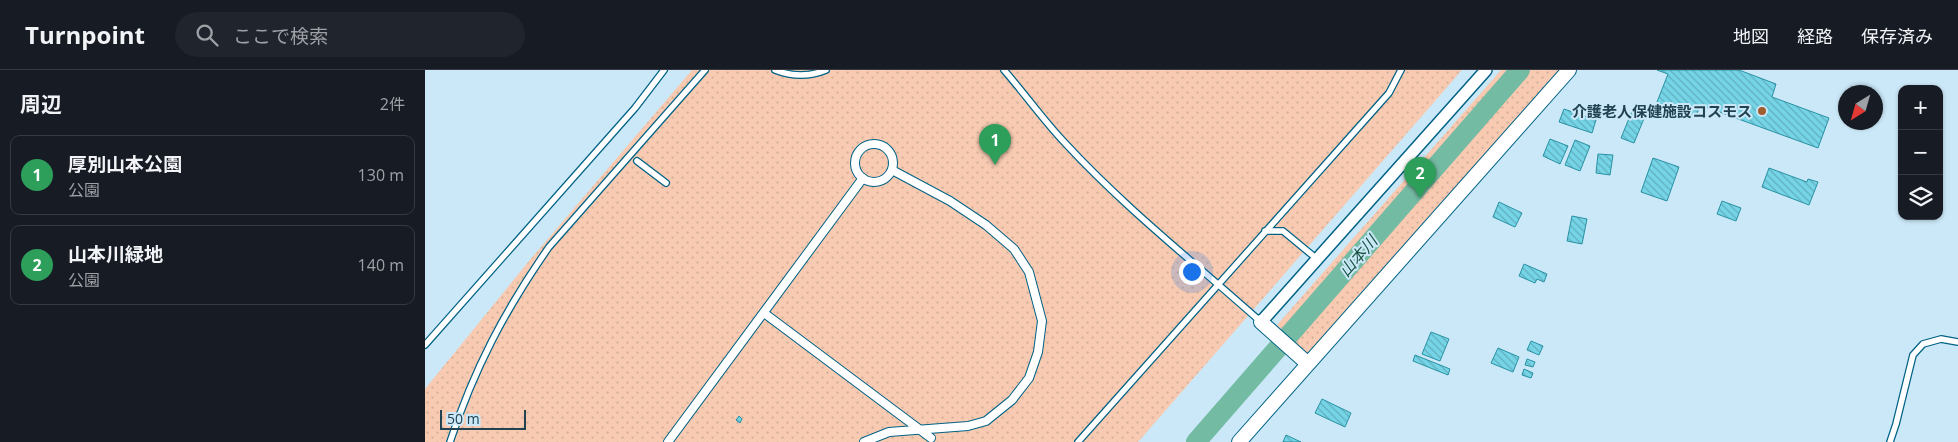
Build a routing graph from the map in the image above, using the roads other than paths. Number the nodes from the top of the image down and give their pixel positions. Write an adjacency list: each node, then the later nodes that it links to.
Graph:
1 (664, 70): 19 (lane)
2 (705, 70): 23 (lane)
3 (775, 70): 4 (lane)
4 (826, 70)
5 (1005, 70): 15 (lane)
6 (1401, 70): 13 (lane)
7 (1486, 70): 14 (street)
8 (1569, 70): 20 (street)
9 (637, 161): 12 (lane)
10 (892, 170): 11 (street); 11 (street); 21 (street)
11 (863, 178): 16 (street)
12 (666, 183)
13 (1265, 231): 14 (lane); 15 (lane)
14 (1317, 259): 17 (street)
15 (1219, 284): 17 (lane); 26 (lane)
16 (764, 313): 21 (street); 24 (street)
17 (1265, 325): 20 (street)
18 (1958, 342): 28 (lane)
19 (425, 345)
20 (1307, 363): 27 (street)
21 (921, 430): 22 (street); 25 (street)
22 (931, 438)
23 (450, 442)
24 (668, 442)
25 (864, 442)
26 (1078, 442)
27 (1239, 442)
28 (1890, 442)

